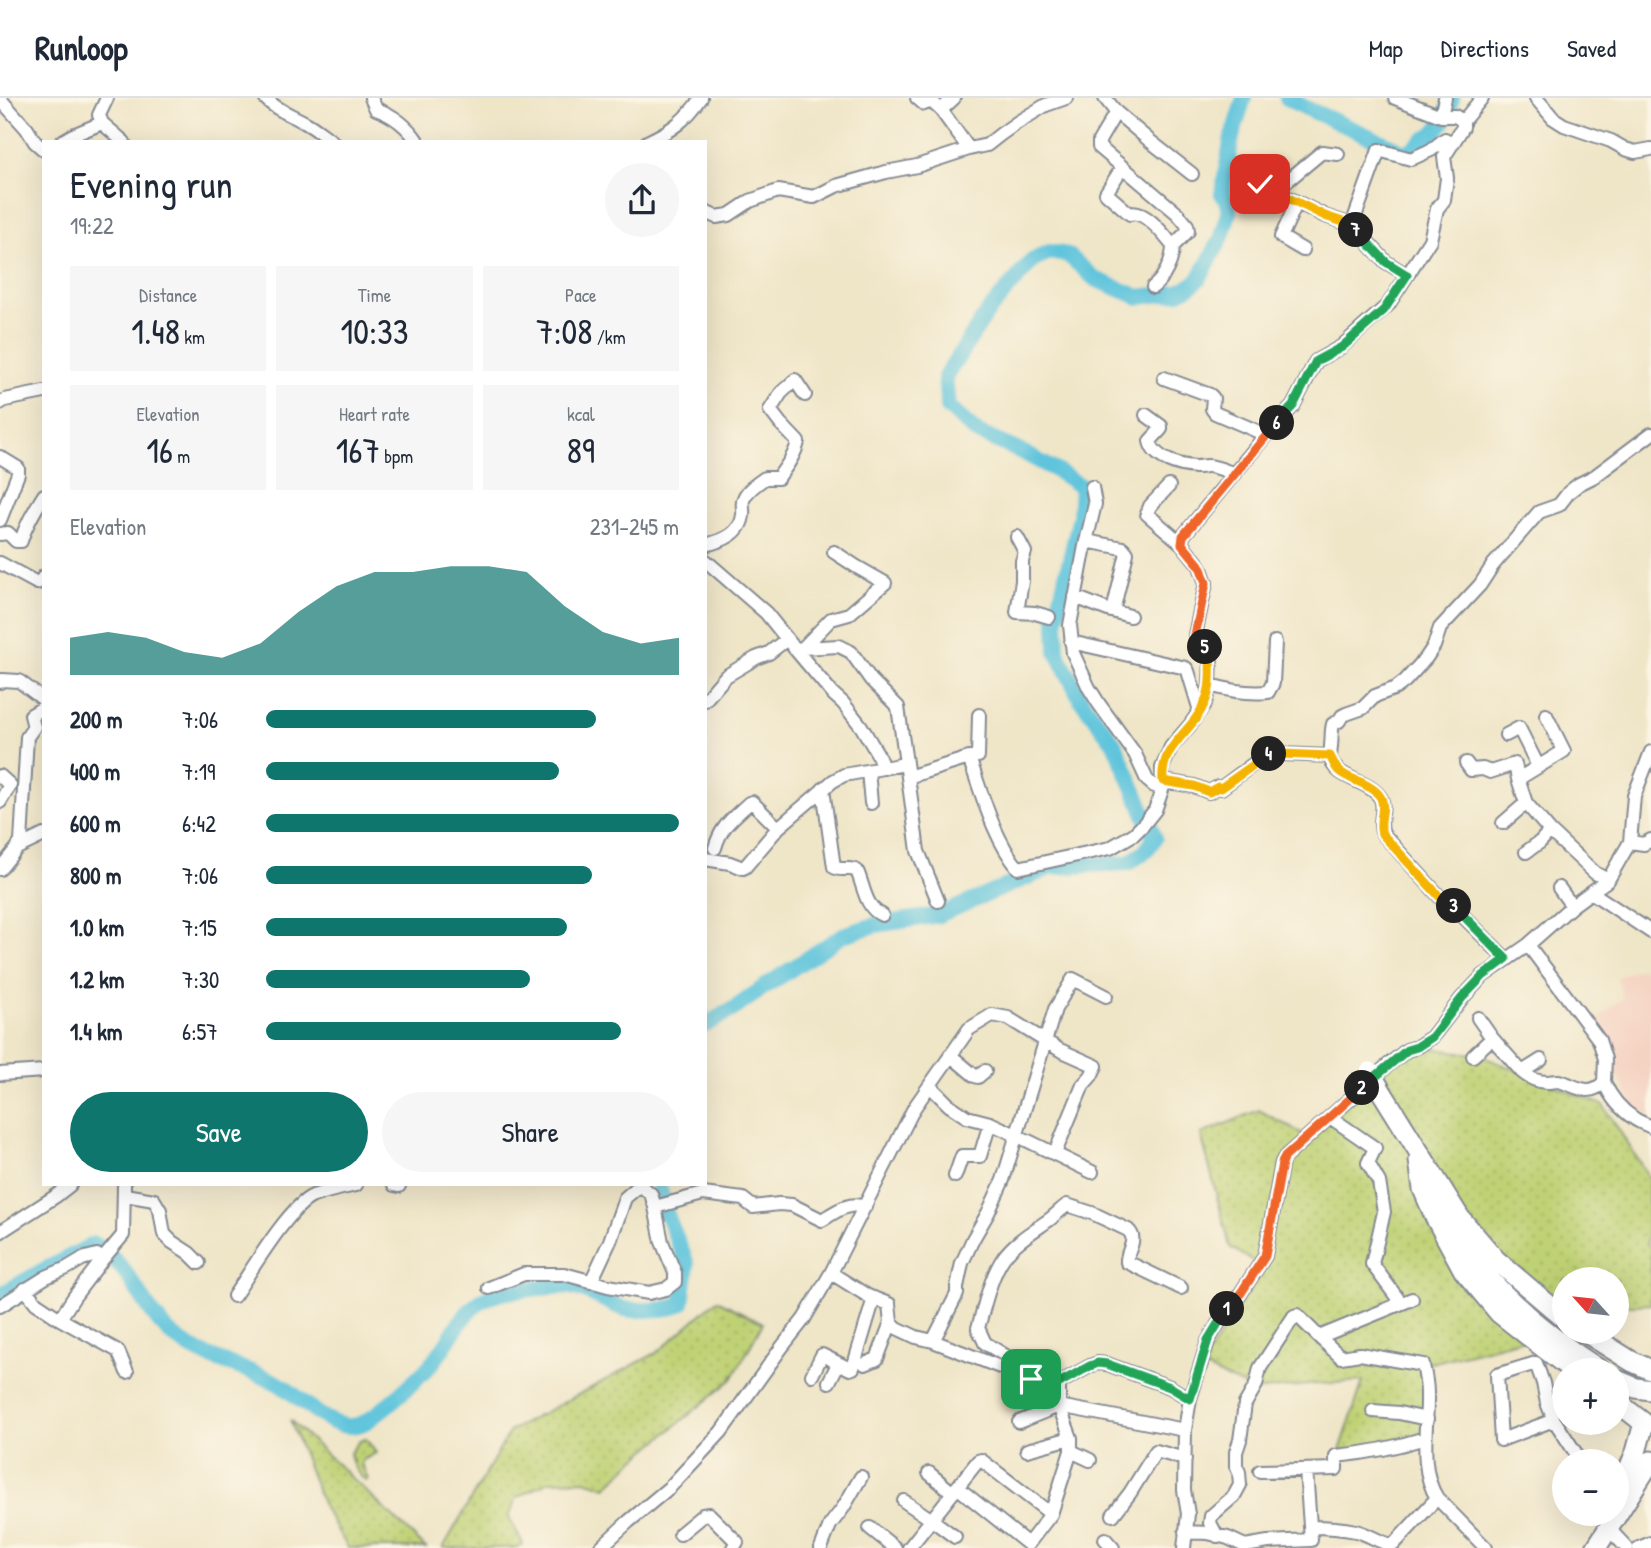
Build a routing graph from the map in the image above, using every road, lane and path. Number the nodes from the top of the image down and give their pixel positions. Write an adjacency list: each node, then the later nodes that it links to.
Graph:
1 (107, 98): 18 (street)
2 (265, 98): 21 (street)
3 (371, 98): 22 (street)
4 (701, 98): 23 (street)
5 (917, 98): 14 (street)
6 (954, 98): 14 (street)
7 (1066, 98): 25 (street)
8 (1105, 98): 15 (street)
9 (1395, 98): 16 (street)
10 (1445, 98): 16 (street)
11 (1482, 98): 17 (street)
12 (1536, 98): 26 (street)
13 (0, 99): 24 (street)
14 (941, 110): 25 (street)
15 (1116, 112): 29 (street); 30 (street)
16 (1441, 116): 17 (street)
17 (1459, 118): 28 (street)
18 (102, 123): 19 (street); 20 (street)
19 (64, 140)
20 (122, 140)
21 (329, 140)
22 (416, 140)
23 (651, 140)
24 (42, 148)
25 (969, 149): 34 (street)
26 (1651, 149)
27 (1338, 154): 32 (street)
28 (1444, 157): 35 (street); 38 (street)
29 (1122, 168): 36 (street); 36 (street)
30 (1192, 174)
31 (1260, 184): 32 (street)
32 (1275, 191): 33 (street)
33 (1297, 202): 35 (street); 37 (street)
34 (707, 213)
35 (1352, 225): 38 (street)
36 (1173, 246): 39 (street)
37 (1303, 250)
38 (1407, 275): 46 (street)
39 (1153, 288)
40 (1164, 378): 46 (street)
41 (42, 392): 43 (street)
42 (805, 395): 56 (street)
43 (0, 403)
44 (1146, 415): 48 (street)
45 (1651, 434): 79 (street)
46 (1266, 435): 48 (street)
47 (0, 457): 52 (street)
48 (1234, 474): 57 (street)
49 (1169, 486): 57 (street)
50 (1092, 487): 55 (street)
51 (42, 498): 53 (street)
52 (0, 520)
53 (0, 534)
54 (1017, 537): 65 (street)
55 (1086, 541): 62 (street); 63 (street)
56 (707, 544)
57 (1182, 544): 70 (street)
58 (834, 552): 68 (street)
59 (707, 562): 68 (street)
60 (0, 563): 61 (street)
61 (42, 579)
62 (1075, 597): 63 (street); 66 (street)
63 (1113, 611): 64 (street)
64 (1130, 616)
65 (1049, 617)
66 (1071, 642): 74 (street); 88 (street)
67 (1275, 642): 70 (street)
68 (795, 646): 72 (street); 83 (street); 85 (street)
69 (0, 682): 71 (street)
70 (1210, 685): 74 (street)
71 (42, 698)
72 (707, 698)
73 (42, 709): 99 (street)
74 (1200, 711): 88 (street)
75 (979, 715): 80 (street)
76 (1546, 715): 82 (street)
77 (1506, 735): 82 (street)
78 (1651, 752): 98 (street)
79 (1330, 756): 88 (street); 112 (street)
80 (969, 758): 85 (street); 88 (street)
81 (1466, 763): 87 (street)
82 (1538, 766): 87 (street)
83 (883, 768): 84 (street); 85 (street)
84 (868, 771): 89 (street); 91 (street)
85 (906, 771): 107 (street)
86 (0, 776): 90 (street)
87 (1518, 779): 92 (street)
88 (1163, 784)
89 (823, 789): 94 (street); 109 (street)
90 (0, 802)
91 (871, 803)
92 (1526, 803): 93 (street); 95 (street)
93 (1503, 823)
94 (778, 828): 100 (street); 102 (street)
95 (1550, 831): 101 (street); 104 (street)
96 (42, 836): 99 (street)
97 (1651, 840): 98 (street)
98 (1630, 842): 104 (street)
99 (17, 848): 103 (street)
100 (715, 848)
101 (1526, 852)
102 (707, 859)
103 (0, 869)
104 (1608, 880): 106 (street)
105 (1559, 888): 108 (street)
106 (1591, 892): 108 (street); 110 (street)
107 (938, 901)
108 (1572, 906): 111 (street)
109 (882, 915)
110 (1651, 932)
111 (1528, 945): 112 (street); 125 (street)
112 (1506, 959): 127 (street)
113 (1106, 996): 116 (street)
114 (1478, 1018): 115 (street)
115 (1492, 1038): 118 (street); 123 (street)
116 (1045, 1042): 117 (street); 130 (street); 131 (street)
117 (950, 1055): 121 (street); 126 (street)
118 (1473, 1056)
119 (1541, 1060): 123 (street)
120 (42, 1070): 124 (street)
121 (985, 1071)
122 (1370, 1072): 132 (highway, bridge)
123 (1522, 1072): 125 (street)
124 (0, 1074)
125 (1604, 1082): 129 (street)
126 (930, 1086): 128 (street); 141 (street)
127 (1330, 1117): 156 (street); 171 (street)
128 (990, 1124): 130 (street); 134 (street)
129 (1651, 1126)
130 (1016, 1135): 131 (street); 157 (street)
131 (1055, 1153): 133 (street)
132 (1419, 1153): 153 (highway); 159 (highway); 160 (highway)
133 (1092, 1171)
134 (955, 1176)
135 (69, 1186): 142 (street)
136 (352, 1186): 150 (street)
137 (639, 1186): 146 (street)
138 (641, 1186): 140 (street)
139 (124, 1190): 143 (street); 144 (street)
140 (655, 1207): 141 (street); 146 (street)
141 (865, 1207): 145 (street)
142 (0, 1232)
143 (106, 1255): 149 (street); 154 (street)
144 (199, 1263)
145 (831, 1272): 151 (street); 212 (street)
146 (590, 1282): 147 (street)
147 (489, 1288)
148 (1181, 1288): 165 (street)
149 (25, 1289): 152 (street); 154 (street)
150 (234, 1296)
151 (874, 1298): 155 (street); 161 (street)
152 (0, 1306)
153 (1552, 1308)
154 (60, 1319): 164 (street)
155 (891, 1322): 157 (street); 162 (street)
156 (1319, 1337): 175 (street); 206 (street)
157 (933, 1341): 165 (street)
158 (1604, 1344): 163 (highway)
159 (1557, 1358)
160 (1583, 1358)
161 (838, 1364): 166 (street); 167 (street)
162 (865, 1364)
163 (1651, 1370)
164 (127, 1372)
165 (1014, 1373): 168 (street)
166 (812, 1375)
167 (829, 1382)
168 (1059, 1383): 171 (street); 172 (street)
169 (1629, 1385): 170 (highway)
170 (1651, 1390)
171 (1190, 1399): 178 (street)
172 (1059, 1406): 177 (street); 178 (street); 181 (street)
173 (1373, 1411): 175 (street)
174 (1629, 1411): 186 (highway)
175 (1427, 1419): 179 (street)
176 (1553, 1420): 176 (street)
177 (1019, 1422)
178 (1185, 1430): 183 (street)
179 (1425, 1438): 187 (street); 194 (street)
180 (1651, 1438): 190 (highway)
181 (1071, 1445): 182 (street); 184 (street); 196 (street)
182 (1027, 1450)
183 (1185, 1459): 197 (street); 204 (street)
184 (1090, 1460)
185 (1651, 1461): 193 (highway)
186 (1629, 1467)
187 (1306, 1470): 188 (street); 202 (street)
188 (1260, 1471)
189 (929, 1473): 192 (street)
190 (1629, 1473)
191 (861, 1477): 213 (street)
192 (955, 1490): 196 (street); 198 (street); 210 (street)
193 (1629, 1491)
194 (1437, 1498): 202 (street); 217 (street)
195 (904, 1501): 198 (street)
196 (1051, 1514): 210 (street)
197 (1113, 1515)
198 (932, 1520): 207 (street); 215 (street)
199 (1602, 1526): 218 (highway)
200 (1604, 1526): 219 (highway)
201 (1609, 1526): 220 (street)
202 (1311, 1527): 211 (street)
203 (870, 1528): 214 (street)
204 (1185, 1531): 206 (street); 216 (street)
205 (680, 1534): 209 (street)
206 (1217, 1536): 211 (street)
207 (955, 1537)
208 (1651, 1543): 221 (street)
209 (738, 1546)
210 (1027, 1546)
211 (1242, 1546)
212 (600, 1548)
213 (821, 1548)
214 (895, 1548)
215 (909, 1548)
216 (1184, 1548)
217 (1486, 1548)
218 (1581, 1548)
219 (1596, 1548)
220 (1627, 1548)
221 (1639, 1548)

